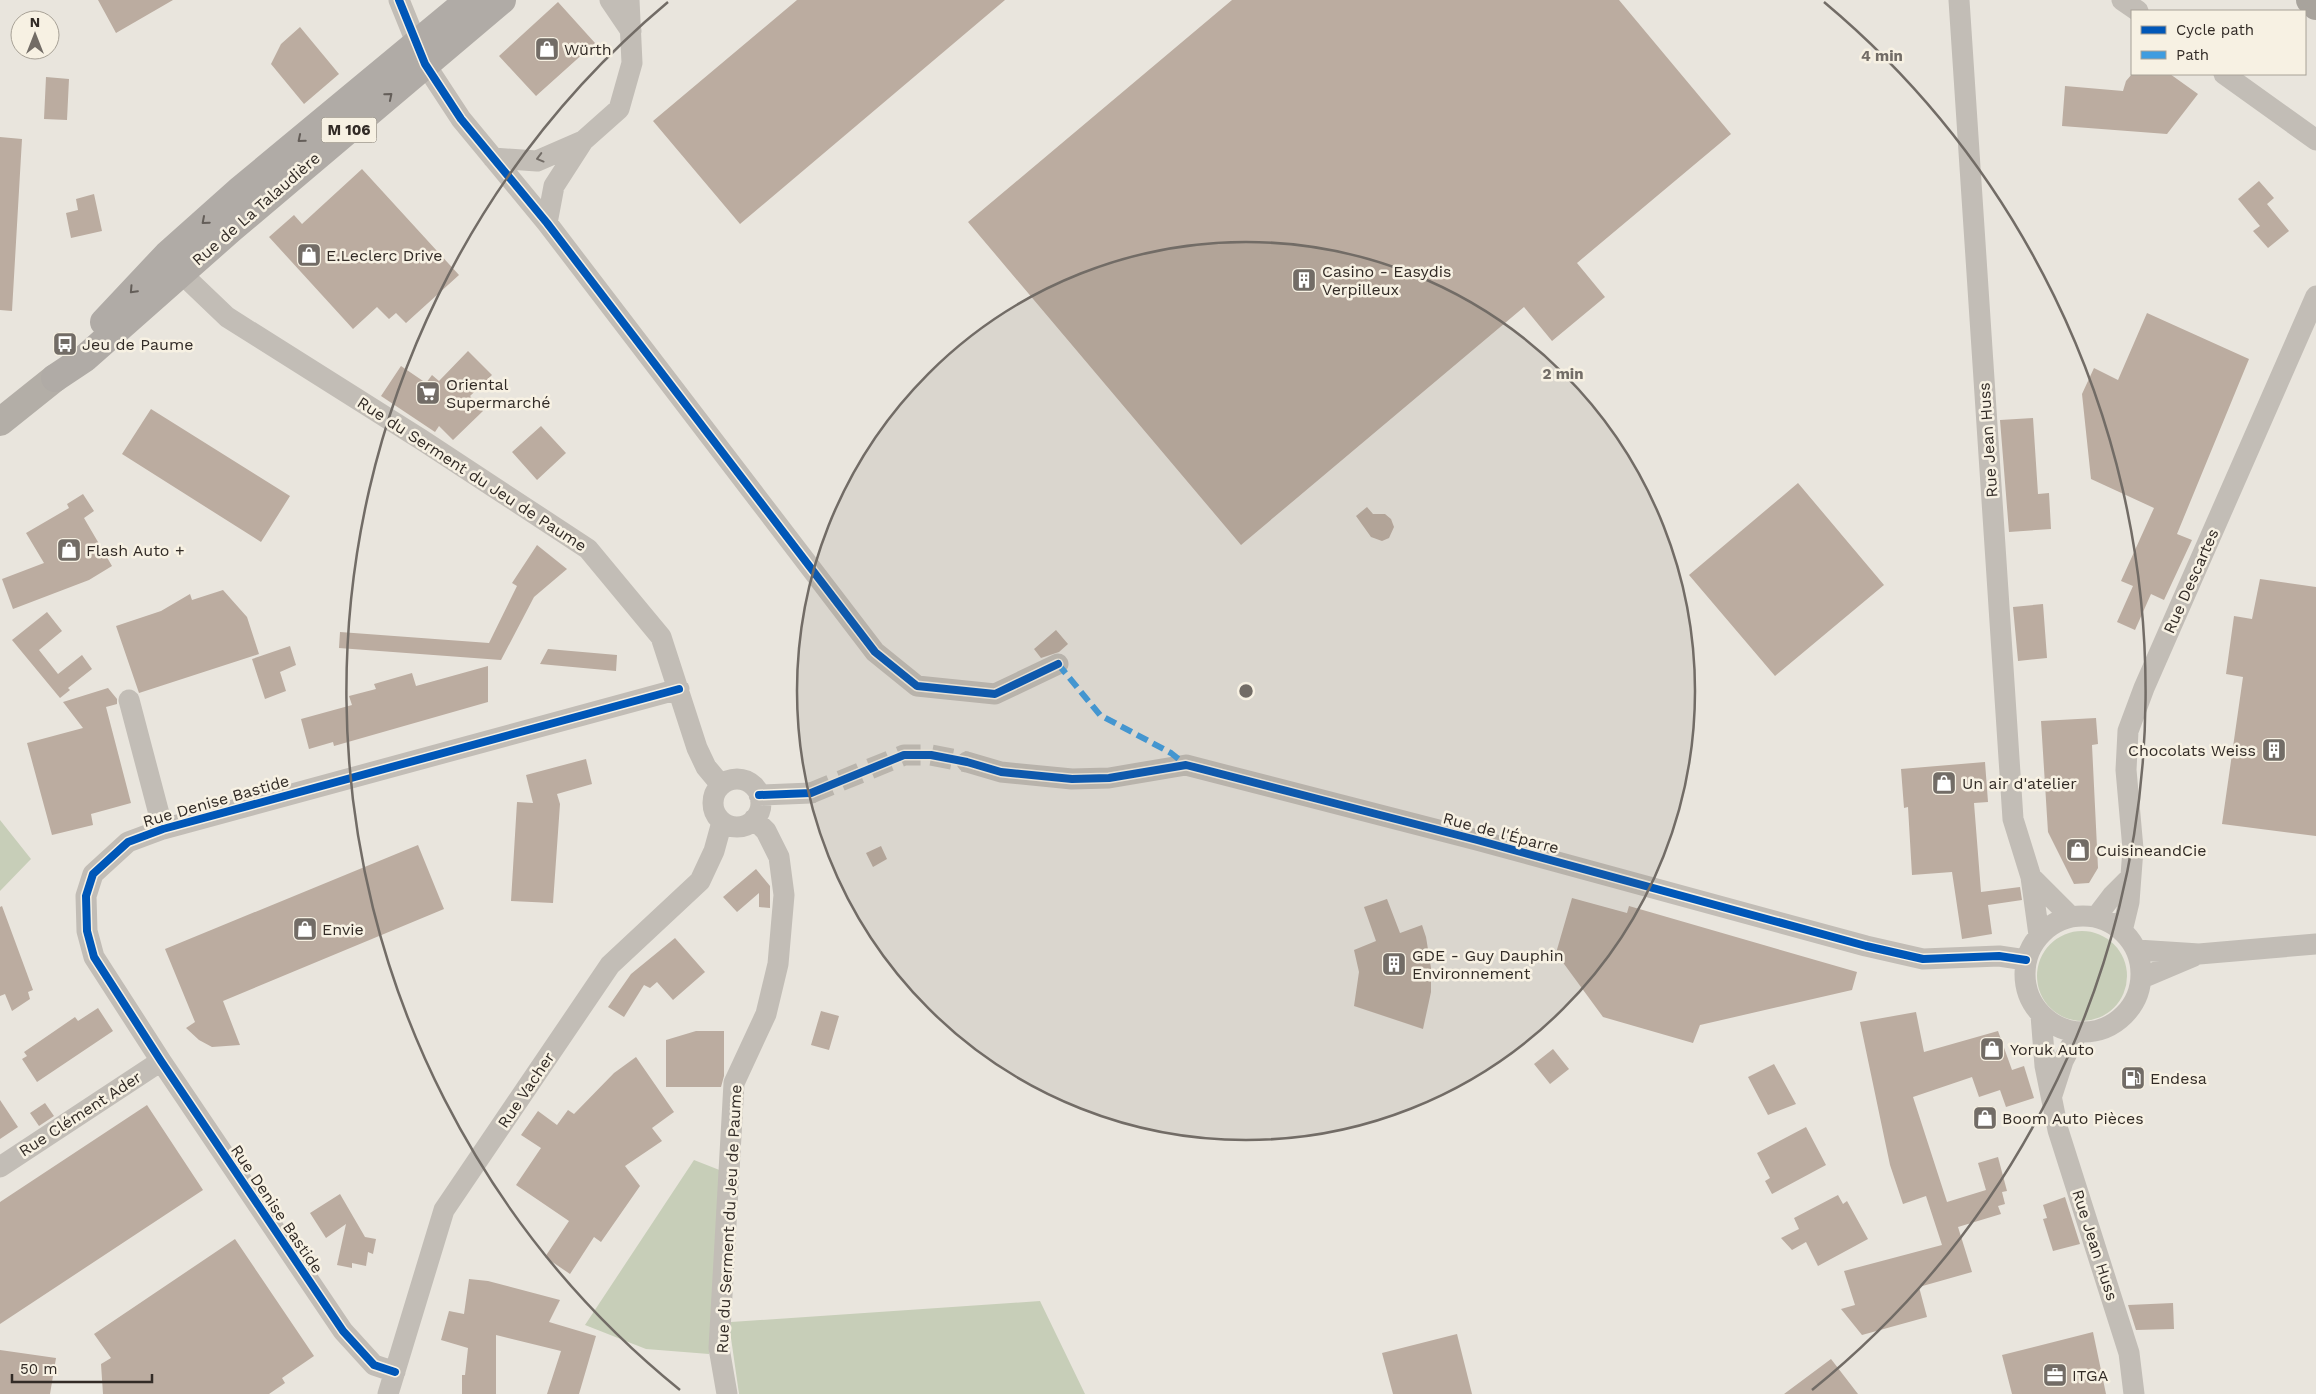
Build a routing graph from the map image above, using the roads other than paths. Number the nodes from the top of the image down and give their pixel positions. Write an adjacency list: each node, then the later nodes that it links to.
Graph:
1 (399, 0): 15 (street)
2 (502, 0): 10 (main road, Rue de La Talaudière / M 106)
3 (610, 0): 11 (street)
4 (629, 0): 11 (street)
5 (1959, 0): 30 (street, Rue Jean Huss)
6 (2122, 0): 9 (street)
7 (2310, 0): 8 (highway)
8 (2316, 6)
9 (2137, 10)
10 (465, 13): 17 (main road, Rue de La Talaudière / M 106, one-way to 10); 17 (main road, Rue de La Talaudière / M 106, one-way to 17)
11 (632, 34): 14 (street)
12 (2225, 75): 13 (street)
13 (2316, 140)
14 (583, 141): 15 (street, one-way to 15); 16 (street)
15 (494, 158): 16 (street)
16 (547, 223): 20 (street)
17 (174, 264): 19 (main road, Rue de La Talaudière / M 106); 21 (street, Rue du Serment du Jeu de Paume)
18 (2316, 296): 31 (street, Rue Descartes)
19 (0, 422)
20 (1058, 664)
21 (679, 689): 24 (street, Rue du Serment du Jeu de Paume); 29 (street, Rue Denise Bastide)
22 (129, 700): 29 (street, Rue Denise Bastide)
23 (967, 762): 39 (street, Rue de l'Éparre)
24 (721, 785): 26 (street); 28 (street)
25 (811, 793): 26 (street)
26 (759, 795): 27 (street)
27 (754, 819): 28 (street); 48 (street, Rue du Serment du Jeu de Paume)
28 (722, 822): 46 (street, Rue Vacher)
29 (162, 829): 43 (street, Rue Denise Bastide)
30 (2031, 878): 32 (street, Rue Jean Huss); 35 (street, Rue Jean Huss)
31 (2130, 878): 33 (street); 34 (street, Rue Descartes)
32 (2071, 916): 33 (street); 35 (street)
33 (2096, 917): 34 (street)
34 (2122, 930): 37 (street)
35 (2039, 935): 39 (street)
36 (2316, 944): 38 (street)
37 (2137, 950): 38 (street); 40 (street)
38 (2199, 954): 40 (street)
39 (2026, 960): 41 (street)
40 (2142, 978): 42 (street)
41 (2041, 1015): 42 (street); 44 (street, Rue Jean Huss)
42 (2078, 1032): 44 (street)
43 (161, 1061): 45 (street, Rue Clément Ader); 46 (street, Rue Denise Bastide)
44 (2051, 1098): 49 (street, Rue Jean Huss)
45 (0, 1166)
46 (395, 1372): 47 (street, Rue Vacher)
47 (388, 1394)
48 (727, 1394)
49 (2134, 1394)

